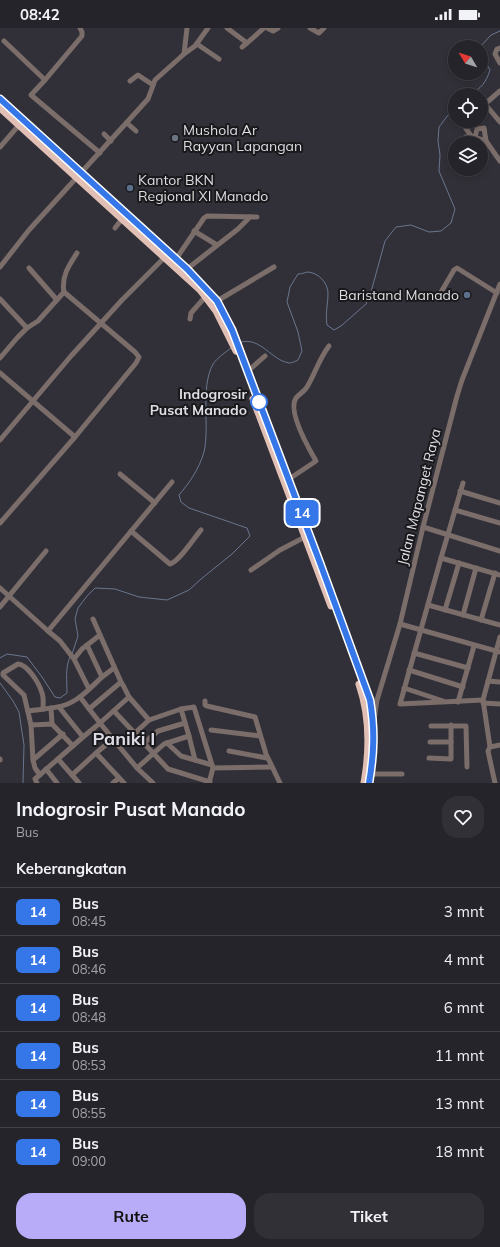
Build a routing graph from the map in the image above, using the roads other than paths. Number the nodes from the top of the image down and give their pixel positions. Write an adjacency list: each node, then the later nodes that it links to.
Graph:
1 (80, 28): 17 (street)
2 (187, 28): 14 (street)
3 (208, 28): 11 (street)
4 (227, 28): 10 (street)
5 (266, 28): 6 (street); 10 (street)
6 (278, 28)
7 (310, 28): 8 (street)
8 (324, 28)
9 (4, 41): 17 (street)
10 (247, 43): 12 (street)
11 (197, 44): 14 (street); 15 (street)
12 (242, 47)
13 (500, 48): 16 (street)
14 (184, 54): 19 (street)
15 (219, 59)
16 (500, 63)
17 (45, 80): 34 (street)
18 (130, 81): 19 (street)
19 (153, 85): 25 (street)
20 (500, 91): 23 (street)
21 (0, 99): 36 (highway)
22 (0, 108): 26 (highway)
23 (498, 115): 24 (street)
24 (500, 122)
25 (127, 123): 27 (street); 31 (street)
26 (19, 125): 33 (street); 36 (highway)
27 (136, 131)
28 (104, 134): 31 (street)
29 (472, 136): 30 (street)
30 (485, 136)
31 (111, 141): 34 (street)
32 (488, 144): 35 (street)
33 (0, 147)
34 (100, 153): 36 (street)
35 (500, 161)
36 (79, 176): 40 (highway); 47 (highway); 48 (street)
37 (234, 217): 38 (street); 41 (street); 43 (street)
38 (250, 217): 39 (street); 41 (street)
39 (257, 217)
40 (122, 220): 42 (street); 46 (highway)
41 (242, 225): 44 (street)
42 (115, 228)
43 (194, 231): 44 (street); 47 (street)
44 (216, 245): 51 (street)
45 (77, 253): 53 (street)
46 (165, 258): 55 (highway); 63 (street)
47 (176, 259): 51 (highway)
48 (0, 267)
49 (274, 267): 60 (street)
50 (29, 268): 59 (street)
51 (187, 269): 60 (highway)
52 (500, 284): 54 (street, Jalan Mapanget Raya)
53 (64, 292): 59 (street); 63 (street)
54 (497, 293): 56 (street, Jalan Mapanget Raya); 58 (street)
55 (206, 296): 62 (street); 65 (highway)
56 (494, 298): 61 (street); 86 (street, Jalan Mapanget Raya)
57 (0, 299): 64 (street)
58 (438, 299)
59 (57, 300): 64 (street)
60 (217, 301): 65 (highway)
61 (500, 301)
62 (190, 319)
63 (101, 324): 72 (street); 74 (street)
64 (26, 328): 69 (street)
65 (230, 331): 67 (highway)
66 (329, 346): 77 (street)
67 (238, 350): 70 (highway); 73 (highway)
68 (265, 356): 70 (street)
69 (0, 358)
70 (248, 371): 73 (highway)
71 (0, 373): 72 (street)
72 (34, 401): 74 (street); 75 (street)
73 (261, 413): 77 (highway); 90 (highway)
74 (75, 436): 84 (street)
75 (0, 440)
76 (120, 474): 81 (street)
77 (289, 479): 129 (highway)
78 (172, 482): 81 (street)
79 (463, 483): 80 (street)
80 (460, 491): 82 (street); 83 (street)
81 (154, 503): 88 (street)
82 (500, 503)
83 (455, 510): 85 (street); 89 (street)
84 (0, 523)
85 (500, 523)
86 (423, 527): 89 (street); 106 (street, Jalan Mapanget Raya)
87 (201, 530): 88 (street)
88 (131, 531): 109 (street)
89 (448, 535): 92 (street); 93 (street)
90 (305, 537): 96 (street); 144 (highway)
91 (46, 551): 99 (street)
92 (500, 551)
93 (441, 558): 94 (street); 100 (street)
94 (459, 563): 95 (street); 102 (street)
95 (476, 568): 97 (street); 103 (street)
96 (252, 570)
97 (497, 574): 105 (street)
98 (0, 588): 99 (street)
99 (9, 596): 101 (street); 109 (street)
100 (428, 605): 102 (street); 108 (street)
101 (0, 607)
102 (445, 610): 103 (street)
103 (463, 615): 105 (street)
104 (93, 619): 110 (street)
105 (481, 620): 107 (street)
106 (400, 624): 108 (street); 130 (street, Jalan Mapanget Raya)
107 (500, 625)
108 (421, 630): 113 (street); 114 (street)
109 (48, 631): 116 (street)
110 (100, 635): 112 (street); 117 (street)
111 (500, 637): 115 (street)
112 (87, 645): 116 (street); 120 (street)
113 (474, 646): 115 (street); 118 (street)
114 (414, 652): 118 (street); 119 (street)
115 (498, 652): 121 (street)
116 (74, 659): 126 (street)
117 (114, 668): 120 (street); 122 (street)
118 (468, 668): 124 (street)
119 (409, 670): 124 (street); 125 (street)
120 (102, 677): 126 (street)
121 (488, 681): 123 (street); 134 (street)
122 (121, 682): 128 (street); 139 (street)
123 (500, 682)
124 (462, 686): 133 (street)
125 (404, 688): 132 (street); 132 (street)
126 (89, 689): 127 (street)
127 (80, 697): 136 (street); 139 (street)
128 (129, 697): 142 (street); 143 (street)
129 (370, 700): 130 (highway); 144 (highway)
130 (377, 700): 144 (street, Jalan Mapanget Raya)
131 (205, 701): 155 (street)
132 (447, 702): 133 (street)
133 (458, 702): 134 (street)
134 (483, 702): 135 (street); 164 (street)
135 (500, 704)
136 (59, 707): 137 (street); 156 (street)
137 (51, 708): 138 (street); 147 (street)
138 (43, 709): 141 (street); 141 (street)
139 (89, 709): 145 (street)
140 (181, 709): 143 (street); 146 (street); 173 (street)
141 (28, 710): 148 (street)
142 (114, 711): 145 (street); 152 (street)
143 (149, 720): 152 (street)
144 (370, 720): 178 (highway); 191 (highway)
145 (100, 723): 156 (street); 157 (street)
146 (185, 723): 154 (street); 161 (street)
147 (52, 724): 148 (street); 153 (street)
148 (31, 725): 171 (street)
149 (431, 726): 150 (street)
150 (451, 726): 160 (street); 175 (street)
151 (211, 730): 155 (street)
152 (135, 733): 161 (street)
153 (63, 734): 163 (street); 171 (street)
154 (189, 736): 158 (street); 172 (street)
155 (260, 736): 168 (street)
156 (84, 737): 163 (street)
157 (113, 739): 166 (street); 176 (street)
158 (167, 742): 167 (street); 172 (street)
159 (430, 742): 160 (street)
160 (451, 742): 169 (street)
161 (144, 743): 167 (street)
162 (500, 745): 164 (street)
163 (73, 746): 170 (street)
164 (490, 747): 193 (street)
165 (229, 751): 168 (street)
166 (96, 753): 181 (street); 182 (street)
167 (154, 753): 176 (street); 189 (street)
168 (267, 758): 174 (street)
169 (430, 758)
170 (58, 759): 177 (street); 181 (street)
171 (33, 760): 180 (street)
172 (195, 760): 173 (street)
173 (212, 767): 174 (street); 189 (street)
174 (272, 767): 190 (street)
175 (467, 767)
176 (137, 768): 188 (street)
177 (46, 769): 180 (street); 184 (street)
178 (370, 774): 179 (street); 192 (highway)
179 (402, 774)
180 (40, 775): 183 (street)
181 (72, 775): 185 (street)
182 (119, 778): 186 (street); 187 (street)
183 (37, 783)
184 (57, 783)
185 (79, 783)
186 (113, 783)
187 (124, 783)
188 (153, 783)
189 (209, 783)
190 (280, 783)
191 (364, 783)
192 (369, 783)
193 (495, 783)

